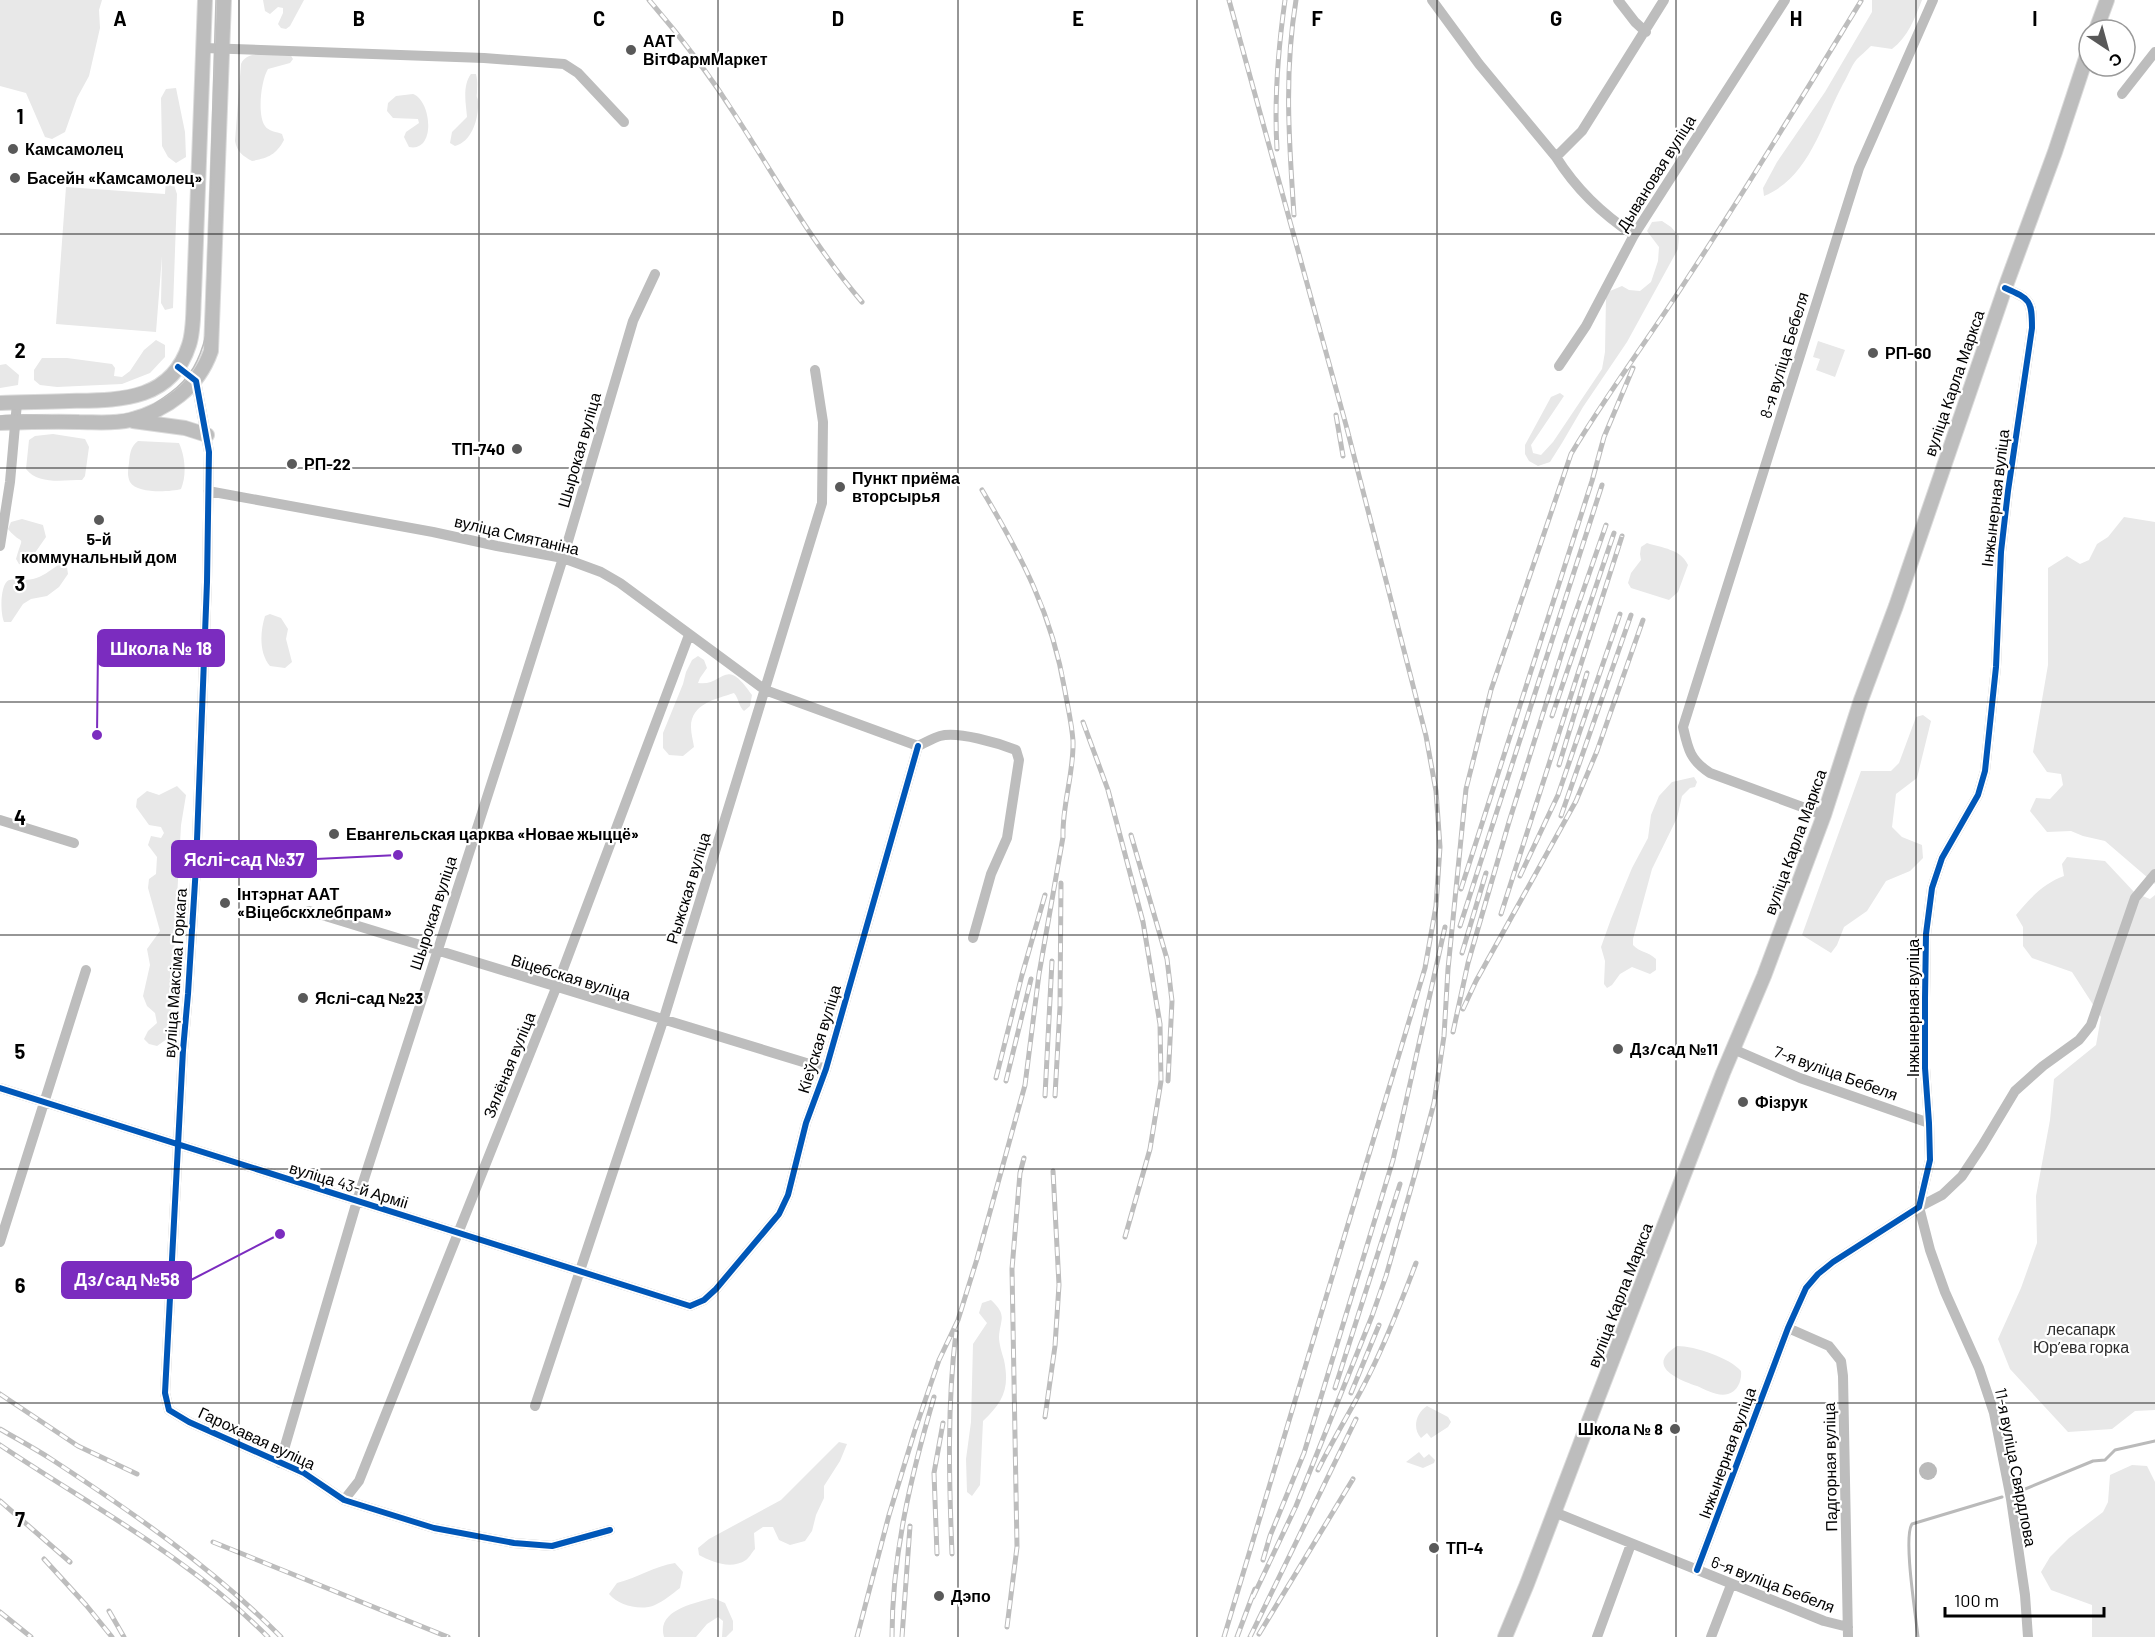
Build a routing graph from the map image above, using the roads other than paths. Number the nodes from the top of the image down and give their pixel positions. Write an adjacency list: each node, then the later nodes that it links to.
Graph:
1 (205, 0): 11 (main road, вуліца Максіма Горкага)
2 (224, 0): 12 (main road)
3 (1431, 0): 17 (street)
4 (1618, 0): 10 (street)
5 (1664, 0): 10 (street)
6 (1785, 0): 18 (street, Дывановая вуліца)
7 (1933, 0): 38 (street, 8-я вуліца Бебеля)
8 (2107, 0): 9 (main road)
9 (2100, 18)
10 (1646, 32): 17 (street)
11 (204, 48): 12 (street); 21 (main road, вуліца Максіма Горкага)
12 (222, 48): 16 (street); 25 (main road)
13 (2155, 52): 15 (street)
14 (2079, 78): 20 (main road, вуліца Карла Маркса)
15 (2122, 94)
16 (624, 122)
17 (1556, 157): 18 (street)
18 (1634, 235): 22 (street, Дывановая вуліца)
19 (655, 274): 34 (street, Шырокая вуліца)
20 (2005, 288): 38 (main road, вуліца Карла Маркса); 52 (street, Інжынерная вуліца)
21 (190, 344): 23 (main road, вуліца Максіма Горкага); 25 (main road, вуліца Максіма Горкага)
22 (1559, 366)
23 (178, 367): 25 (street); 27 (main road, вуліца Максіма Горкага)
24 (815, 370): 36 (street, Рыжская вуліца)
25 (196, 381): 28 (main road); 31 (street, вуліца Максіма Горкага)
26 (0, 403): 27 (main road, вуліца Максіма Горкага)
27 (17, 403): 29 (street)
28 (128, 420): 29 (main road); 31 (main road)
29 (16, 422): 30 (main road); 33 (street)
30 (0, 423)
31 (207, 435): 32 (street, вуліца Максіма Горкага)
32 (208, 491): 34 (street, вуліца Смятаніна); 53 (street, вуліца Максіма Горкага)
33 (0, 546)
34 (563, 558): 35 (street, вуліца Смятаніна); 44 (street, Шырокая вуліца)
35 (689, 635): 36 (street, вуліца Смятаніна); 46 (street, Зялёная вуліца)
36 (765, 690): 37 (street, вуліца Смятаніна); 47 (street, Рыжская вуліца)
37 (918, 746): 43 (street); 49 (street, Кіеўская вуліца)
38 (1824, 815): 48 (main road, вуліца Карла Маркса)
39 (0, 820): 40 (street)
40 (74, 843)
41 (2155, 874): 55 (street)
42 (309, 911): 44 (street, Віцебская вуліца)
43 (973, 938)
44 (436, 951): 46 (street, Віцебская вуліца); 54 (street, Шырокая вуліца)
45 (86, 970): 51 (street)
46 (556, 988): 47 (street, Віцебская вуліца); 56 (street, Зялёная вуліца)
47 (663, 1021): 49 (street, Віцебская вуліца); 58 (street, Рыжская вуліца)
48 (1733, 1050): 52 (street, 7-я вуліца Бебеля); 65 (main road, вуліца Карла Маркса)
49 (826, 1069): 59 (street, Кіеўская вуліца)
50 (0, 1088): 51 (street, вуліца 43-й Арміі)
51 (43, 1101): 53 (street, вуліца 43-й Арміі); 57 (street)
52 (1929, 1123): 55 (street, Інжынерная вуліца)
53 (177, 1146): 54 (street, вуліца 43-й Арміі); 62 (street, вуліца Максіма Горкага)
54 (357, 1201): 56 (street, вуліца 43-й Арміі); 63 (street, Шырокая вуліца)
55 (1919, 1207): 60 (street, Інжынерная вуліца); 74 (street, 11-я вуліца Свярдлова)
56 (458, 1233): 58 (street, вуліца 43-й Арміі); 64 (street, Зялёная вуліца)
57 (0, 1242)
58 (580, 1270): 59 (street, вуліца 43-й Арміі); 61 (street, Рыжская вуліца)
59 (690, 1306)
60 (1788, 1328): 68 (street, Інжынерная вуліца); 70 (street, Падгорная вуліца)
61 (535, 1406)
62 (169, 1410): 63 (street, Гарохавая вуліца)
63 (280, 1463): 64 (street, Гарохавая вуліца)
64 (344, 1500): 66 (street, Гарохавая вуліца)
65 (1554, 1512): 67 (street, 6-я вуліца Бебеля); 71 (main road, вуліца Карла Маркса)
66 (610, 1530)
67 (1631, 1544): 68 (street, 6-я вуліца Бебеля); 72 (street)
68 (1697, 1570): 69 (street, 6-я вуліца Бебеля)
69 (1731, 1585): 70 (street, 6-я вуліца Бебеля); 73 (street)
70 (1848, 1632)
71 (1505, 1637)
72 (1598, 1637)
73 (1711, 1637)
74 (2028, 1637)

